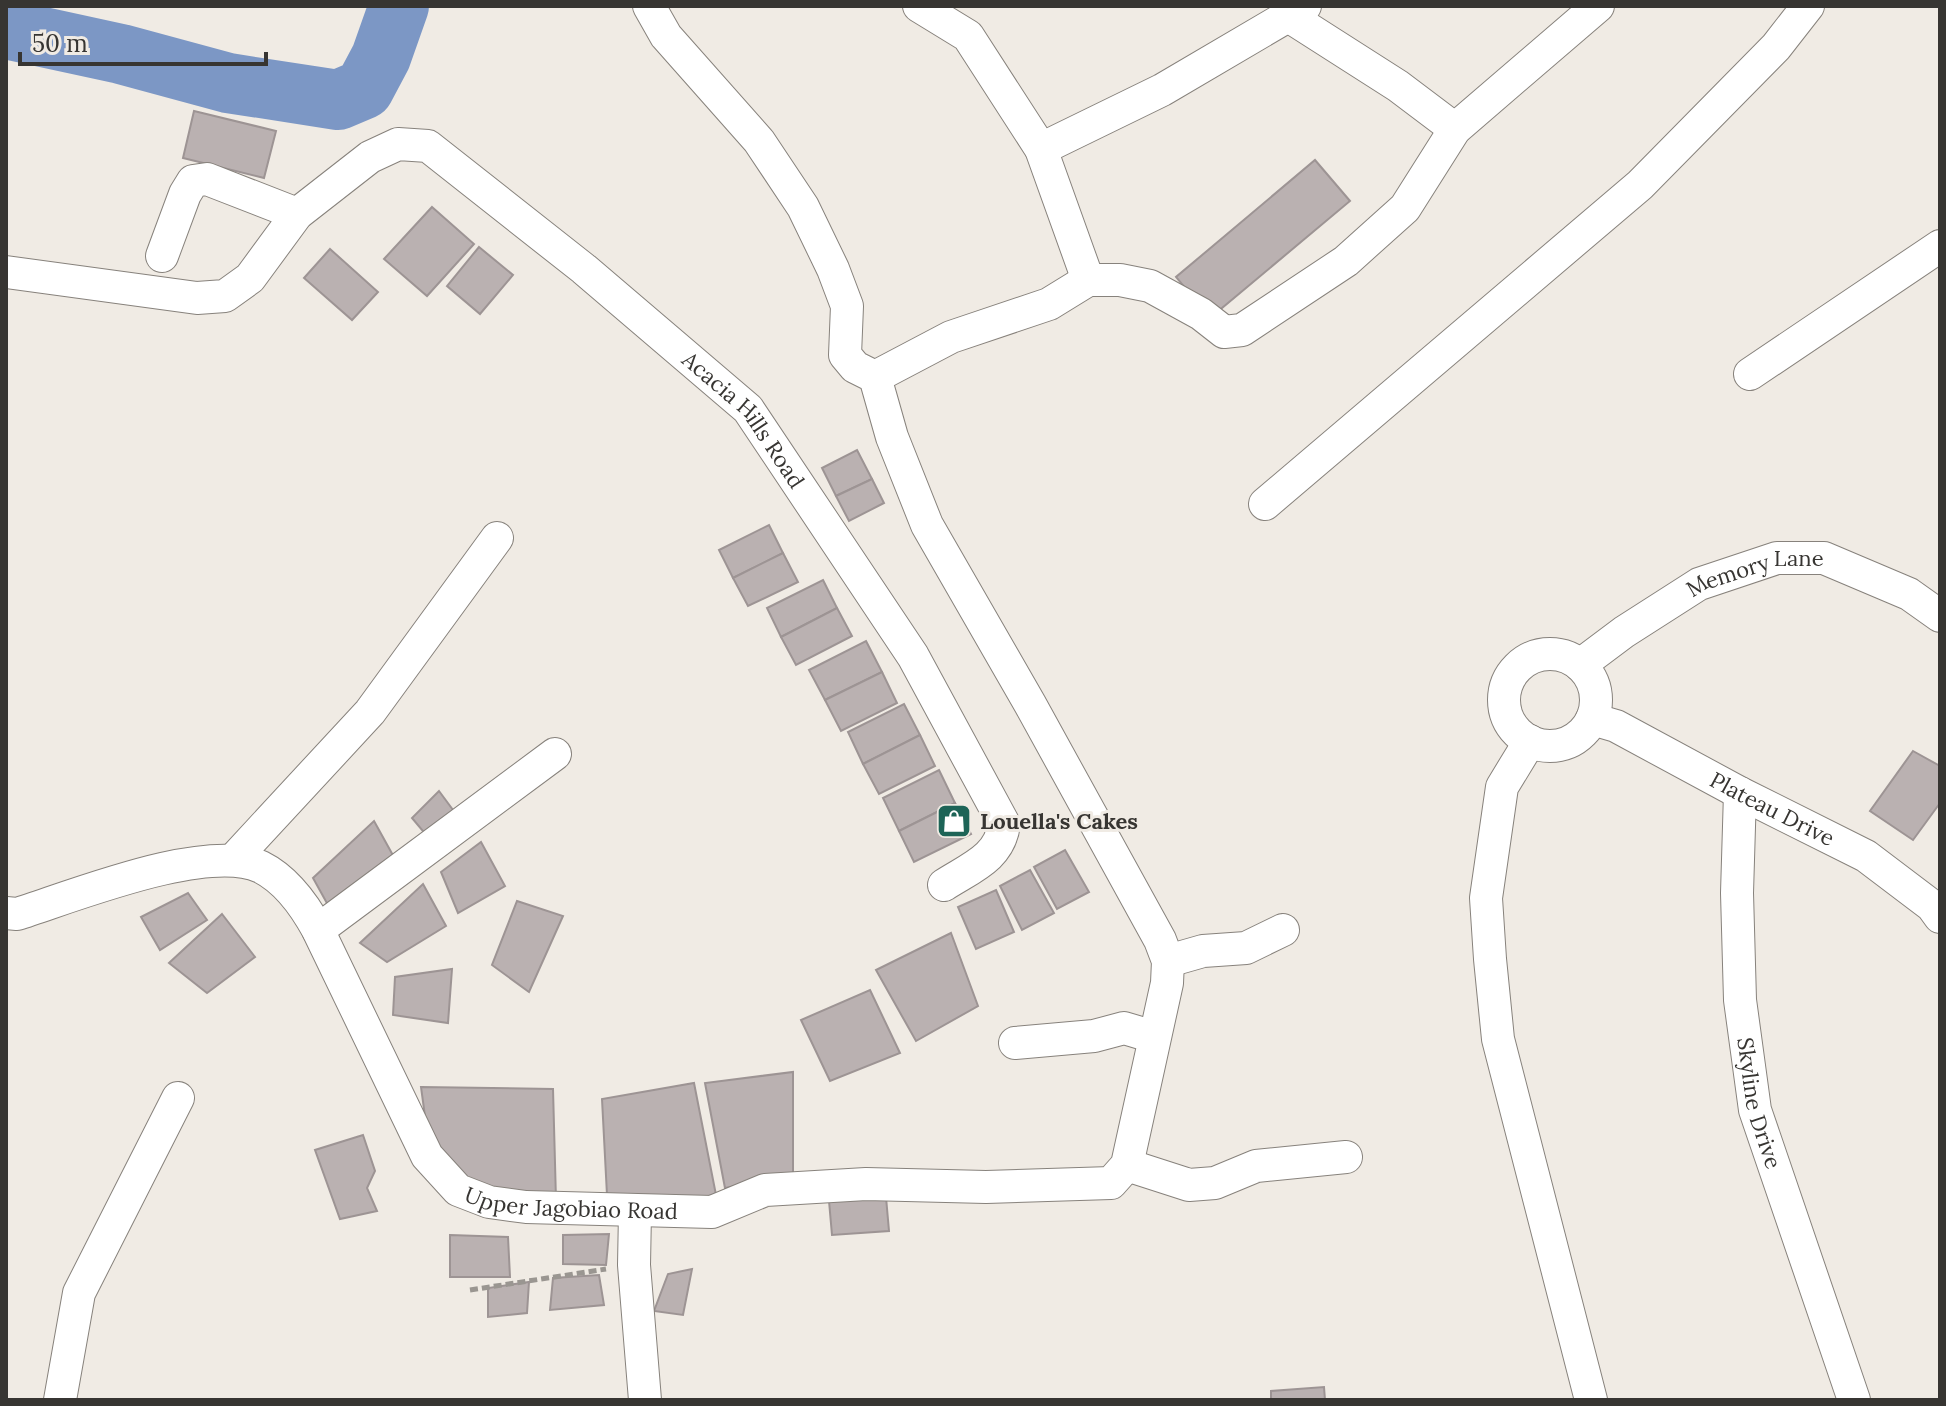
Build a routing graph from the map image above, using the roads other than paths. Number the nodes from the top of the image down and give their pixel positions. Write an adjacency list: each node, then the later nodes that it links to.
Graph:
1 (649, 6): 14 (street)
2 (919, 6): 7 (street)
3 (1598, 6): 6 (street)
4 (1808, 6): 15 (street)
5 (1297, 11): 6 (street); 7 (street)
6 (1455, 129): 12 (street)
7 (1041, 149): 12 (street)
8 (297, 214): 10 (street); 11 (street, Acacia Hills Road); 24 (street, Acacia Hills Road)
9 (1940, 246): 13 (street)
10 (162, 256)
11 (6, 272)
12 (1088, 280): 14 (street)
13 (1750, 374)
14 (875, 377): 29 (street)
15 (1265, 504)
16 (497, 538): 23 (street)
17 (1940, 616): 18 (street, Memory Lane)
18 (1580, 665): 19 (street); 20 (street)
19 (1592, 719): 20 (street); 22 (street, Plateau Drive)
20 (1530, 741): 38 (street)
21 (555, 754): 27 (street)
22 (1740, 793): 26 (street, Plateau Drive); 39 (street, Skyline Drive)
23 (233, 860): 25 (street, Upper Jagobiao Road); 27 (street, Upper Jagobiao Road)
24 (944, 885)
25 (6, 913)
26 (1940, 917)
27 (318, 930): 35 (street, Upper Jagobiao Road)
28 (1283, 930): 29 (street)
29 (1168, 961): 30 (street)
30 (1154, 1037): 31 (street); 34 (street)
31 (1015, 1043)
32 (178, 1098): 36 (street)
33 (1346, 1157): 34 (street)
34 (1127, 1165): 35 (street, Upper Jagobiao Road)
35 (635, 1212): 37 (street)
36 (60, 1400)
37 (645, 1400)
38 (1591, 1400)
39 (1854, 1400)

